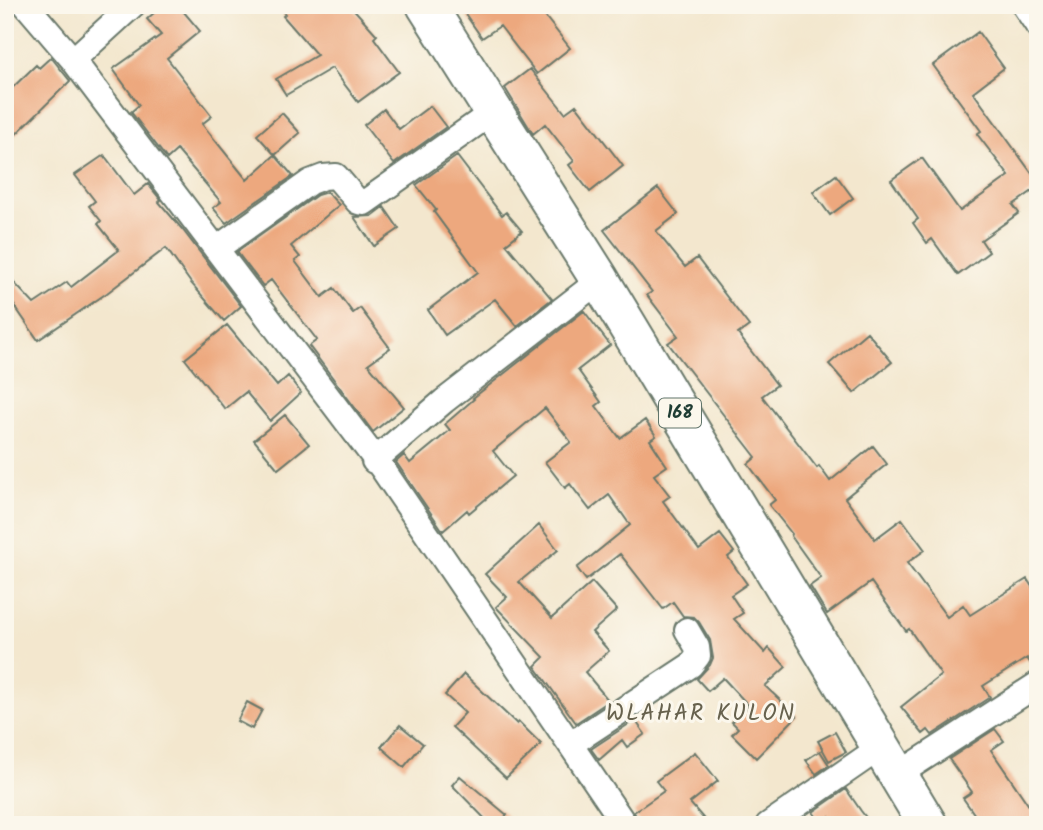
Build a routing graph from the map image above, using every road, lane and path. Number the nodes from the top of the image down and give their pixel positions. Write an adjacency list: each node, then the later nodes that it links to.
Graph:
1 (26, 5): 6 (street)
2 (133, 5): 6 (street)
3 (426, 5): 7 (main road, 168)
4 (1024, 5): 5 (street)
5 (1038, 26)
6 (74, 61): 8 (street)
7 (493, 112): 8 (street); 9 (main road, 168)
8 (216, 249): 10 (street)
9 (600, 280): 10 (street); 14 (main road, 168)
10 (374, 461): 13 (street)
11 (687, 630): 13 (street)
12 (1038, 684): 14 (street)
13 (570, 744): 15 (street)
14 (890, 761): 16 (street); 17 (main road, 168)
15 (625, 825)
16 (768, 825)
17 (928, 825)

